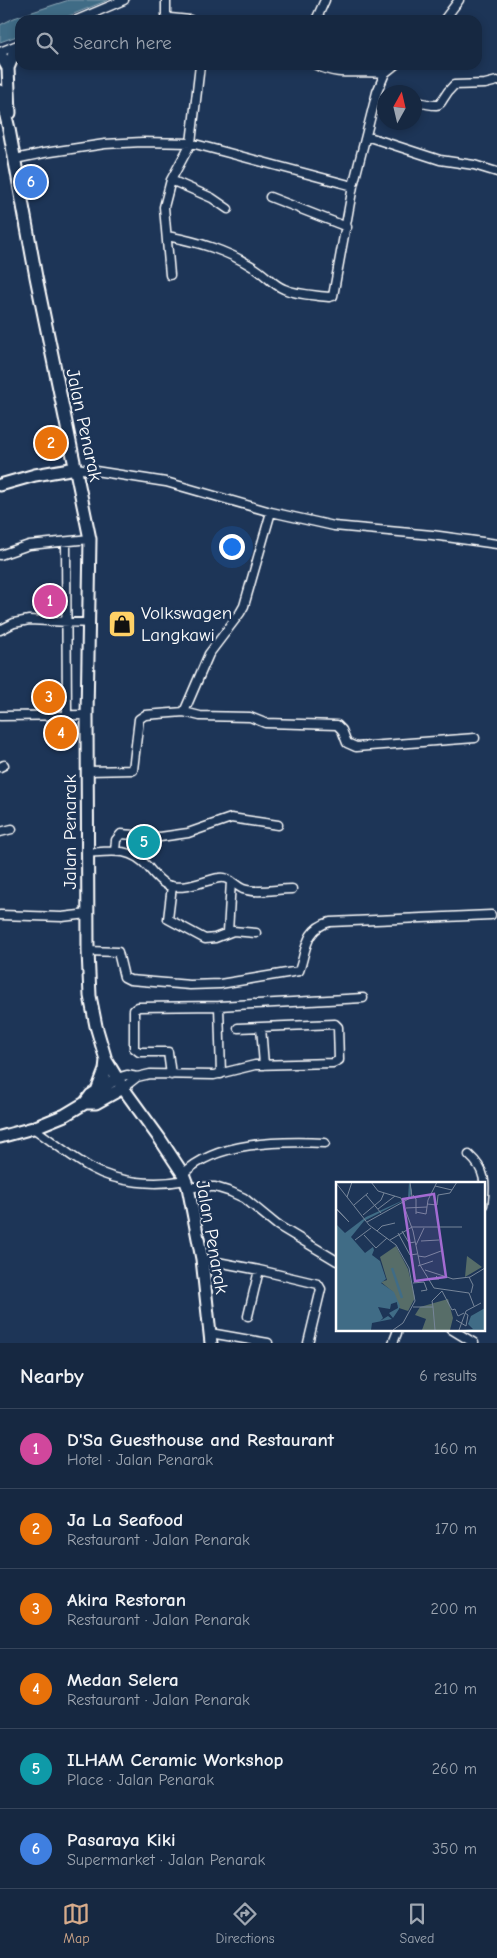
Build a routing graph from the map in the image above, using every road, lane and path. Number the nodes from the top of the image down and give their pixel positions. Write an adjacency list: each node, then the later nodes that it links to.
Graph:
1 (124, 0): 5 (street)
2 (166, 0): 6 (street)
3 (325, 0): 7 (street)
4 (459, 0): 8 (street)
5 (89, 15)
6 (166, 15)
7 (318, 15)
8 (448, 15)
9 (15, 46): 10 (street)
10 (0, 53): 12 (main road)
11 (15, 54): 12 (main road)
12 (8, 68): 22 (main road)
13 (199, 70): 24 (street)
14 (330, 70): 16 (street)
15 (389, 70): 16 (street)
16 (386, 73): 18 (street)
17 (497, 81): 20 (street)
18 (383, 85)
19 (0, 91): 22 (main road)
20 (422, 103)
21 (377, 104): 23 (street)
22 (5, 127): 25 (main road, Jalan Penarak)
23 (366, 136): 26 (street); 28 (street)
24 (191, 143): 25 (street); 27 (street); 28 (street)
25 (15, 165): 34 (main road, Jalan Penarak)
26 (497, 172)
27 (171, 180): 30 (street); 32 (street)
28 (354, 186): 31 (street)
29 (270, 197): 31 (street)
30 (228, 210)
31 (347, 227): 32 (street)
32 (167, 236): 33 (street)
33 (170, 275)
34 (76, 468): 35 (main road); 36 (street); 37 (main road, Jalan Penarak)
35 (0, 485)
36 (271, 512): 39 (street); 44 (street)
37 (90, 539): 38 (street); 42 (main road, Jalan Penarak)
38 (66, 542): 40 (street); 41 (street)
39 (497, 544)
40 (0, 555)
41 (67, 623): 42 (street); 43 (street); 47 (street)
42 (90, 623): 45 (main road, Jalan Penarak)
43 (0, 630)
44 (184, 712): 48 (street); 49 (street)
45 (87, 715): 47 (street); 49 (main road, Jalan Penarak)
46 (0, 716): 47 (street)
47 (67, 716)
48 (475, 738)
49 (88, 771): 54 (main road, Jalan Penarak)
50 (278, 825): 53 (street)
51 (12, 829): 52 (street)
52 (0, 832)
53 (115, 851): 54 (street); 56 (street)
54 (88, 853): 58 (main road, Jalan Penarak)
55 (231, 881): 56 (street); 57 (street); 61 (street)
56 (172, 886): 61 (street)
57 (292, 889)
58 (88, 914): 59 (street); 63 (main road, Jalan Penarak)
59 (0, 915)
60 (491, 915): 63 (street)
61 (228, 932): 62 (street)
62 (256, 933)
63 (88, 951): 68 (main road, Jalan Penarak)
64 (363, 998): 65 (street)
65 (219, 1006): 70 (street); 71 (street)
66 (262, 1027): 67 (street); 69 (street); 69 (street)
67 (238, 1028)
68 (106, 1060): 73 (main road, Jalan Penarak); 74 (main road)
69 (264, 1065): 70 (street)
70 (221, 1074): 71 (street)
71 (171, 1075): 72 (street)
72 (138, 1077): 73 (street); 73 (street)
73 (120, 1083): 74 (main road); 75 (main road, Jalan Penarak)
74 (100, 1095): 75 (main road); 76 (main road)
75 (135, 1105): 80 (main road, Jalan Penarak)
76 (33, 1128): 77 (main road); 80 (street)
77 (0, 1137)
78 (325, 1143): 80 (street)
79 (469, 1155): 81 (street)
80 (186, 1181): 82 (main road, Jalan Penarak); 83 (street)
81 (484, 1182)
82 (202, 1259): 84 (street); 88 (main road, Jalan Penarak)
83 (336, 1260)
84 (259, 1270): 85 (street); 90 (street)
85 (248, 1316)
86 (397, 1330): 91 (street)
87 (453, 1330): 92 (street)
88 (210, 1338): 89 (street)
89 (268, 1343)
90 (308, 1343)
91 (393, 1343)
92 (474, 1343)

